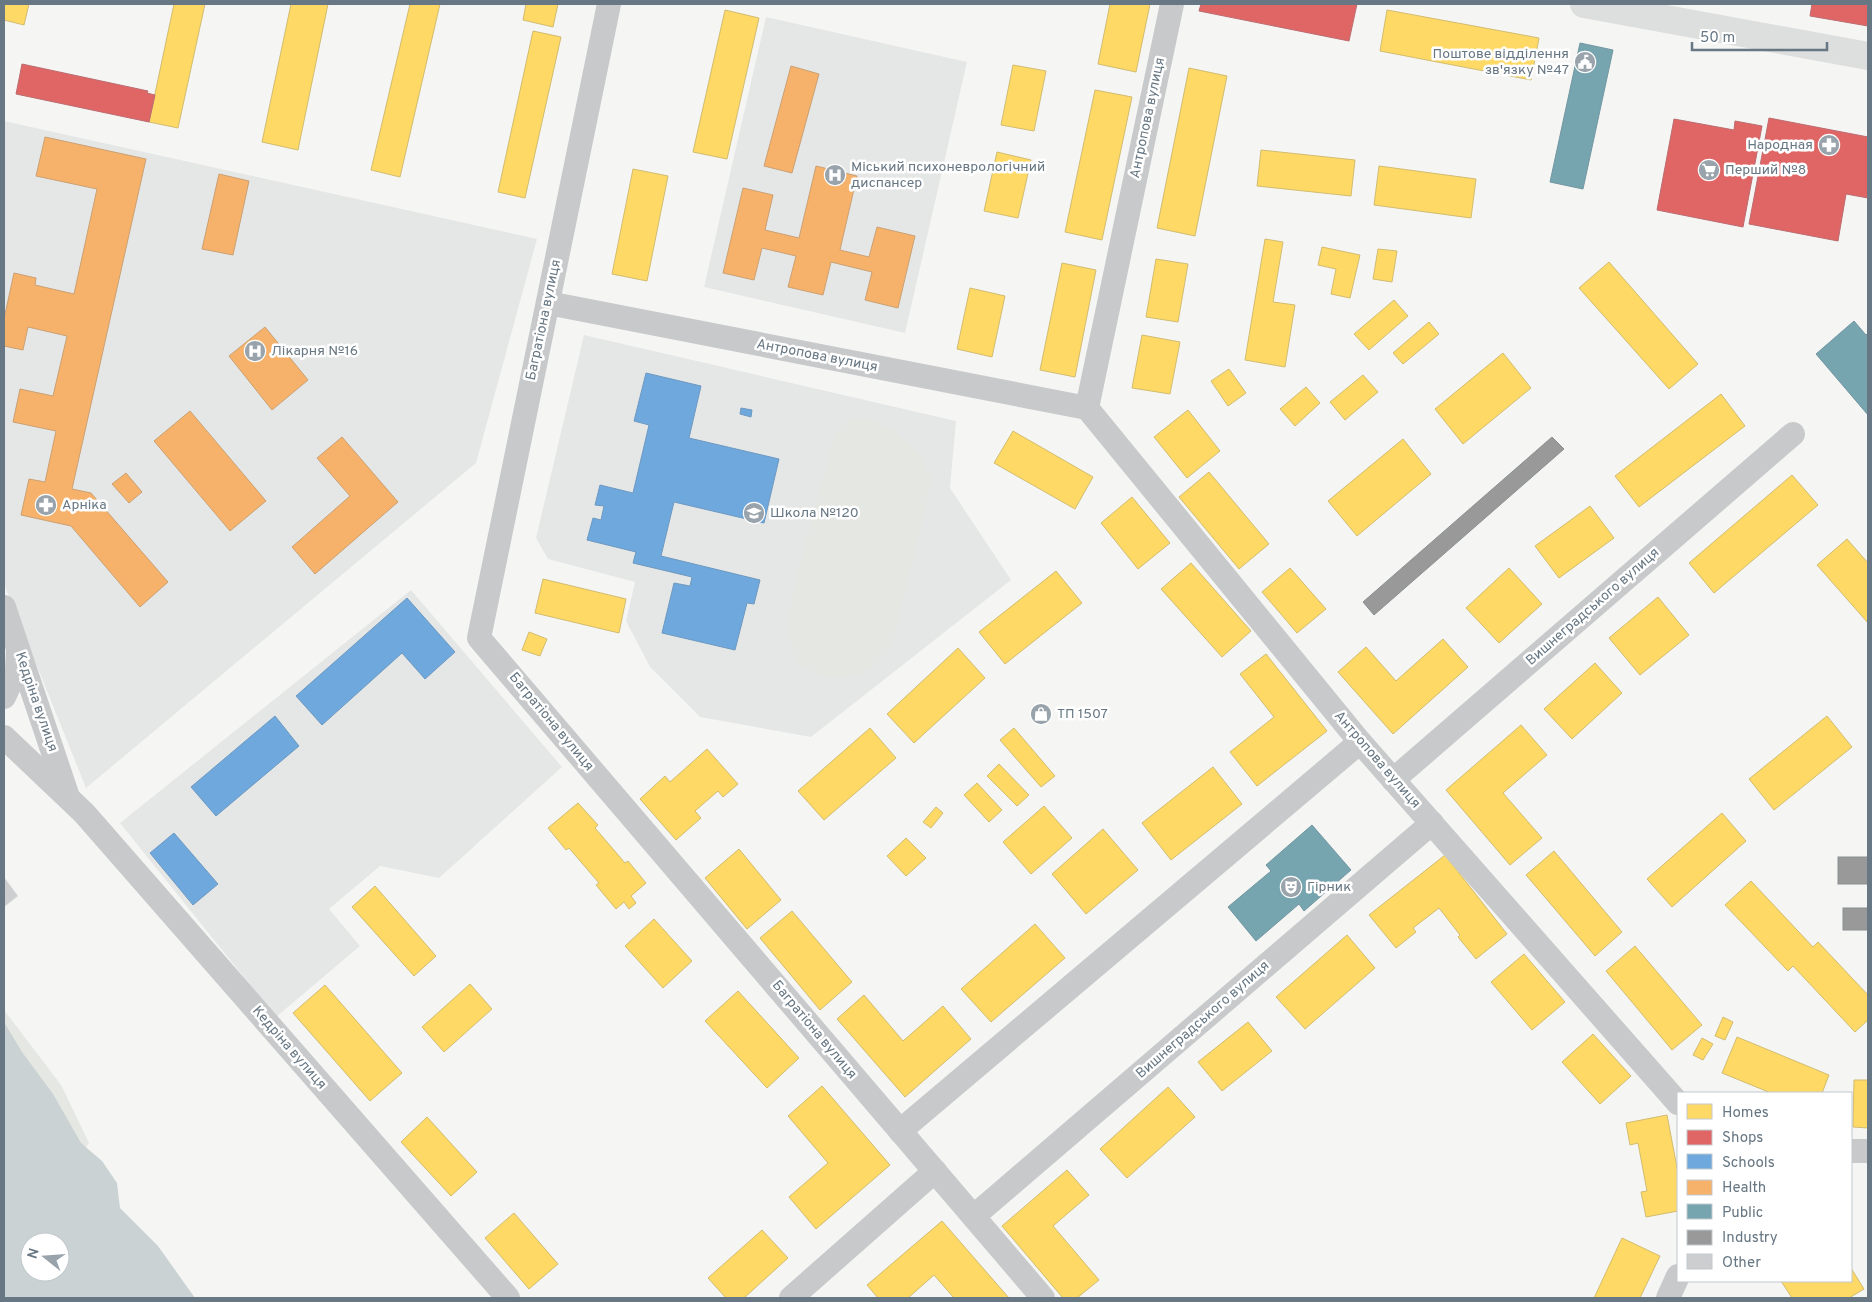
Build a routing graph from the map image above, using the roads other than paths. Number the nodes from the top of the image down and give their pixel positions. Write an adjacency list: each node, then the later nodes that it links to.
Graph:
1 (610, 4): 5 (street, Багратіона вулиця)
2 (1172, 4): 6 (street, Антропова вулиця)
3 (1584, 4): 4 (main road)
4 (1868, 56)
5 (548, 303): 6 (street, Антропова вулиця); 17 (street, Багратіона вулиця)
6 (1087, 408): 12 (street, Антропова вулиця)
7 (1793, 434): 13 (street, Вишнеградського вулиця)
8 (4, 607): 9 (street, Кедріна вулиця)
9 (18, 648): 10 (street); 14 (street, Кедріна вулиця)
10 (4, 697)
11 (4, 737): 14 (street, Кедріна вулиця)
12 (1360, 742): 13 (street, Антропова вулиця); 17 (street)
13 (1393, 780): 15 (street, Антропова вулиця)
14 (69, 798): 23 (street, Кедріна вулиця)
15 (1432, 823): 16 (street, Антропова вулиця); 21 (street, Вишнеградського вулиця)
16 (1677, 1102)
17 (900, 1131): 20 (street, Багратіона вулиця)
18 (1868, 1150): 19 (street)
19 (1852, 1151)
20 (935, 1171): 21 (street, Багратіона вулиця); 24 (street)
21 (974, 1216): 25 (street, Багратіона вулиця)
22 (1677, 1278): 26 (street)
23 (508, 1298)
24 (791, 1298)
25 (1043, 1298)
26 (1668, 1298)

